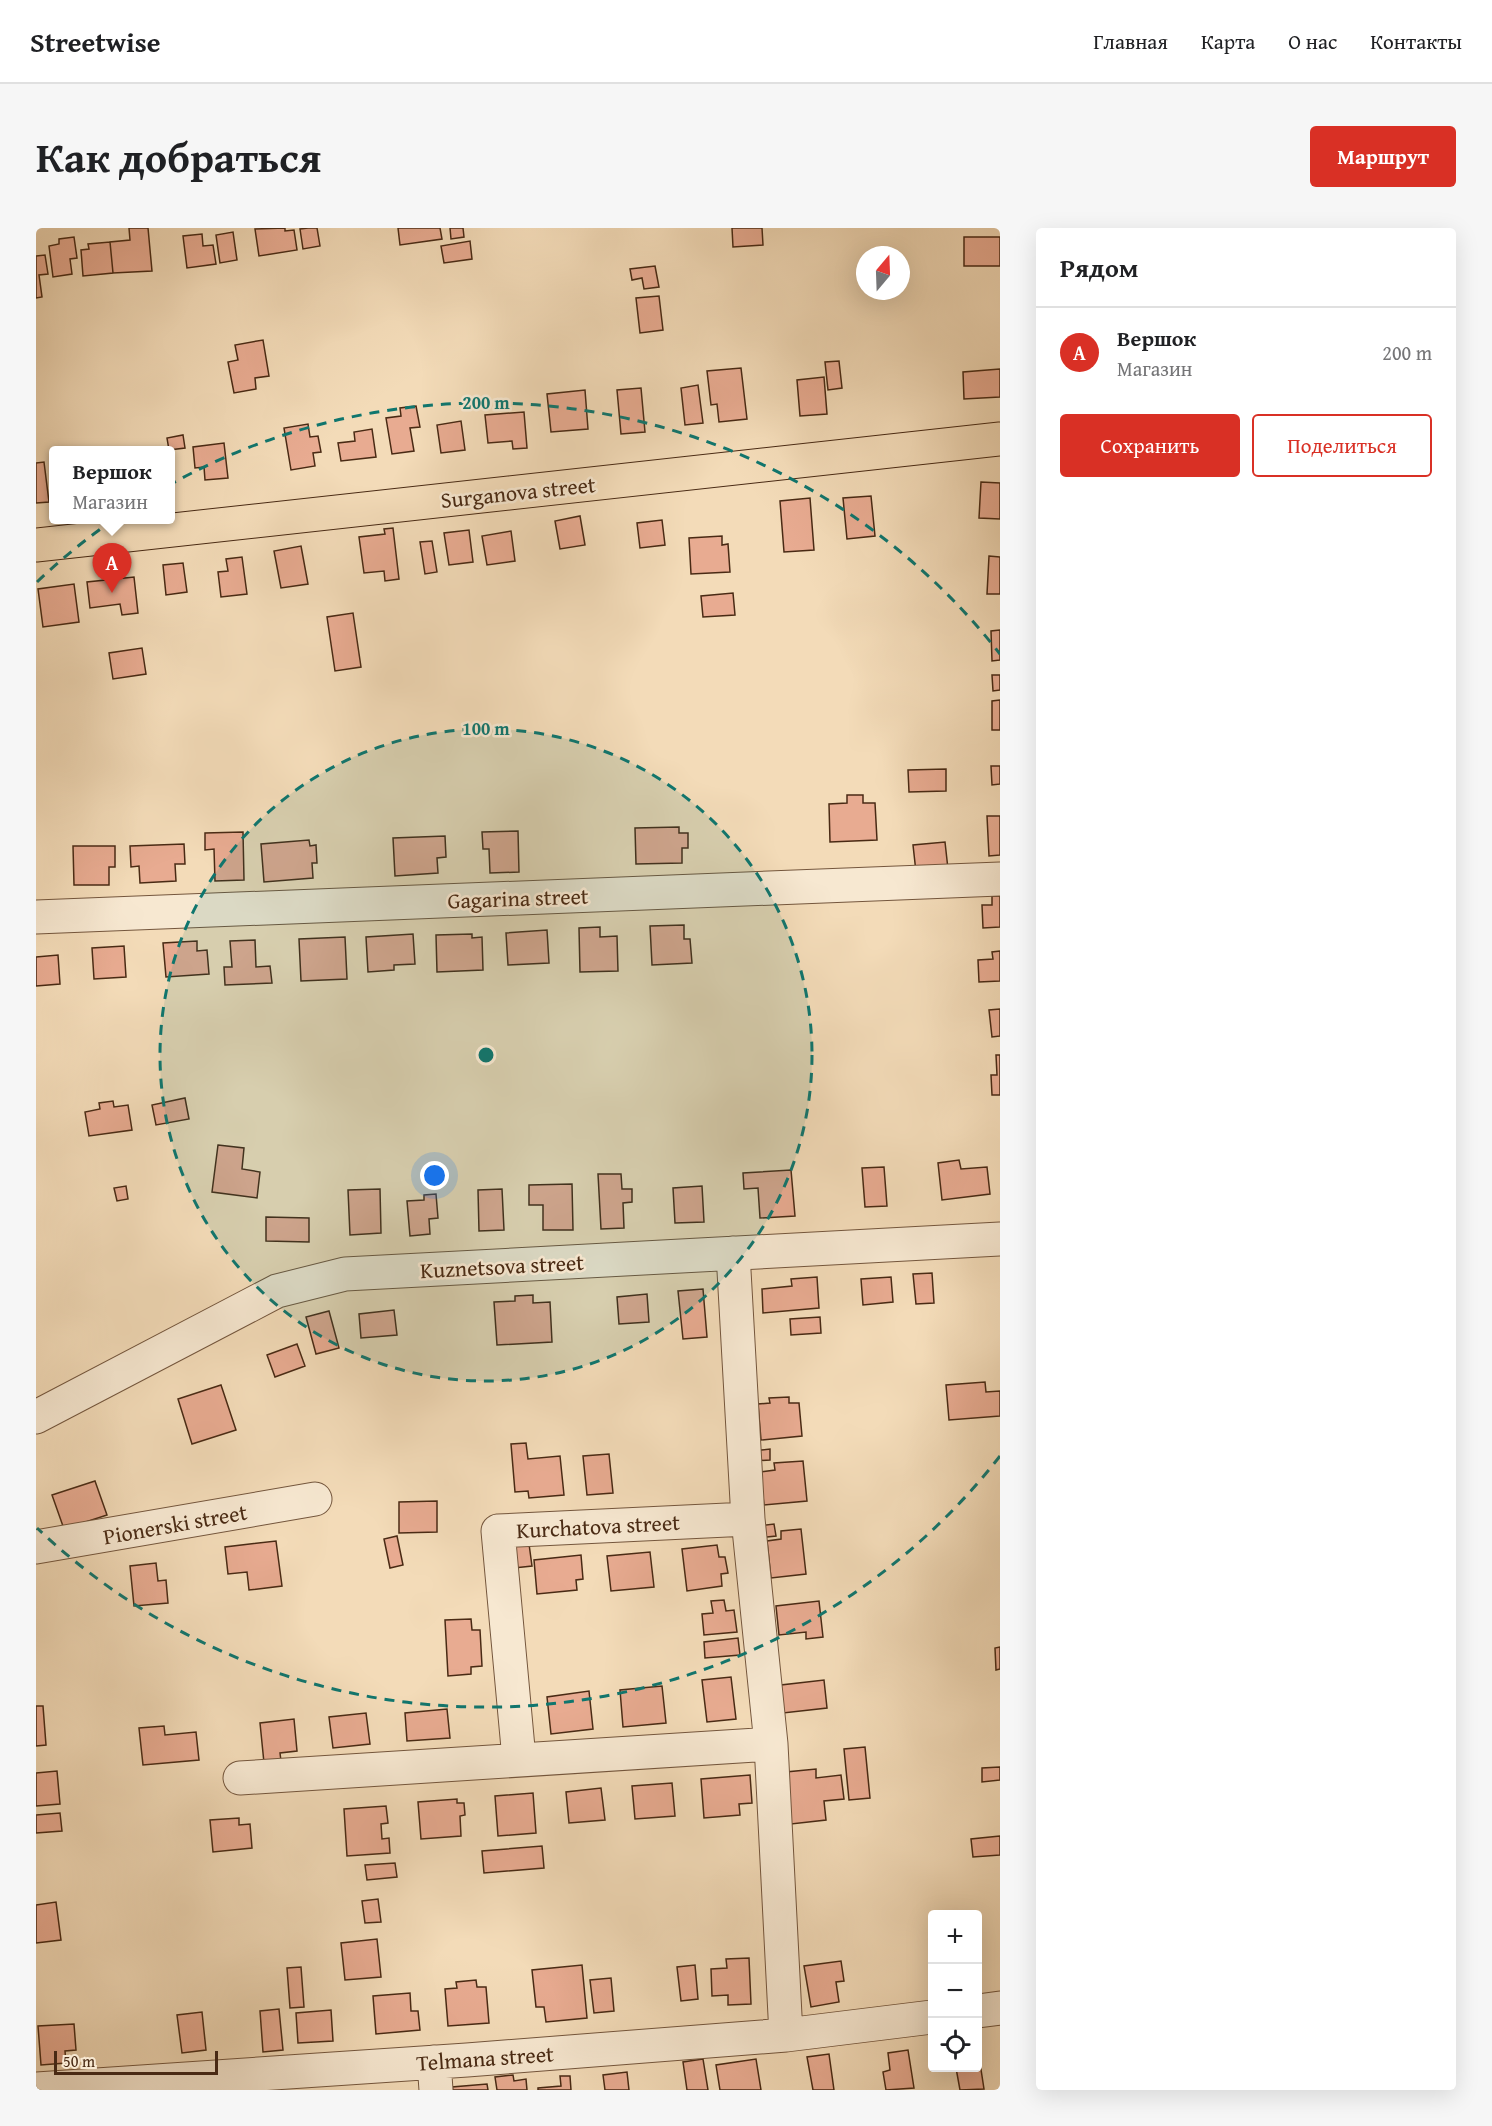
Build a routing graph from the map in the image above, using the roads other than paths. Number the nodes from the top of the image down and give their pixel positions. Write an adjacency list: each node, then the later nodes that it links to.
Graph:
1 (1000, 439): 2 (main road, Surganova street)
2 (36, 545)
3 (1000, 879): 4 (street, Gagarina street)
4 (36, 917)
5 (1000, 1239): 6 (street, Kuznetsova street)
6 (733, 1253): 7 (street, Kuznetsova street); 9 (street)
7 (36, 1416)
8 (315, 1499): 10 (street, Pionerski street)
9 (748, 1520): 11 (street); 12 (street, Kurchatova street)
10 (36, 1547)
11 (771, 1744): 12 (street); 17 (street)
12 (519, 1759): 13 (street)
13 (240, 1778)
14 (1000, 2008): 15 (street)
15 (982, 2010)
16 (928, 2017): 17 (street, Telmana street)
17 (786, 2035): 18 (street, Telmana street)
18 (435, 2076): 19 (street, Telmana street)
19 (36, 2089)

